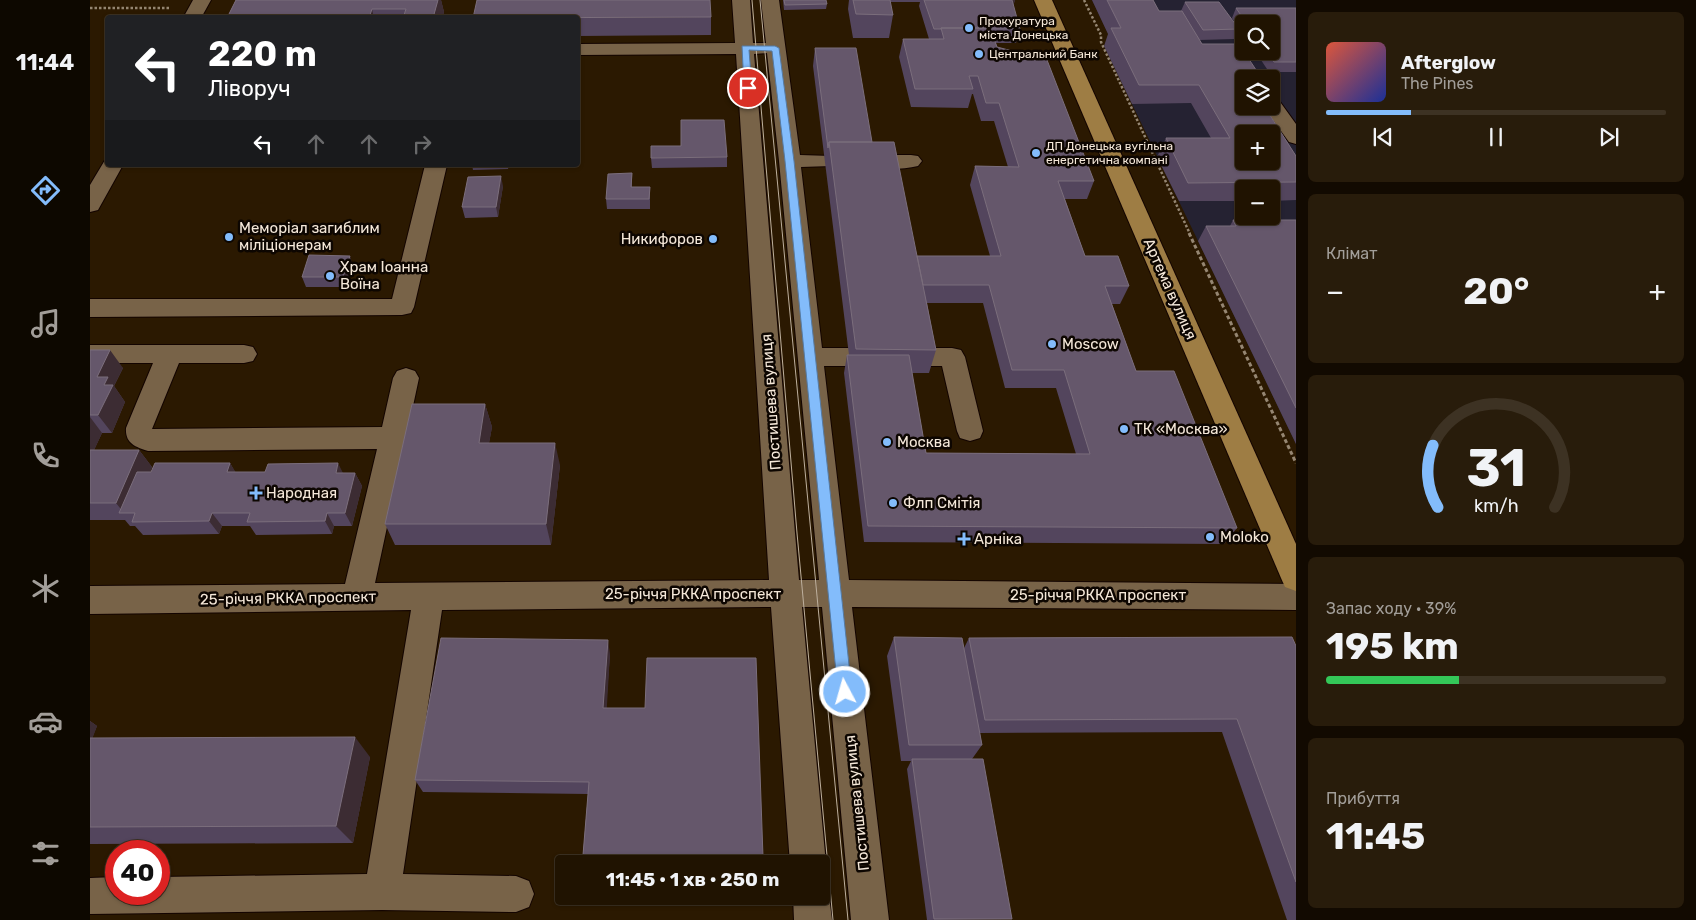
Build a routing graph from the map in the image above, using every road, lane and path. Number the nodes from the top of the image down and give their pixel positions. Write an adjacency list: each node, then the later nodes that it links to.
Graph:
1 (741, 0): 7 (street, Постишева вулиця)
2 (770, 0): 8 (street, Постишева вулиця)
3 (1042, 0): 32 (main road, Артема вулиця)
4 (1084, 0): 20 (path)
5 (90, 8): 6 (path)
6 (197, 8)
7 (745, 48): 8 (street); 9 (street); 33 (street, Постишева вулиця)
8 (775, 48): 12 (street, Постишева вулиця)
9 (580, 50)
10 (1280, 115): 11 (street)
11 (1296, 138)
12 (790, 161): 13 (street); 25 (street, Постишева вулиця)
13 (825, 161)
14 (869, 161): 15 (street)
15 (911, 161)
16 (111, 167): 18 (street)
17 (436, 167): 19 (street)
18 (90, 205)
19 (90, 308)
20 (1225, 309): 21 (path); 31 (path)
21 (1231, 309)
22 (90, 354): 23 (street)
23 (170, 354): 24 (street); 30 (street)
24 (244, 354)
25 (811, 357): 26 (street); 34 (street, Постишева вулиця)
26 (850, 357)
27 (926, 357): 29 (street)
28 (406, 378): 30 (street)
29 (970, 431)
30 (391, 438): 36 (street)
31 (1296, 463)
32 (1296, 578)
33 (785, 593): 34 (street, 25-річчя РККА проспект); 35 (street, 25-річчя РККА проспект); 39 (street, Постишева вулиця)
34 (834, 594): 37 (street, 25-річчя РККА проспект); 45 (street, Постишева вулиця)
35 (428, 596): 36 (street, 25-річчя РККА проспект); 40 (street)
36 (357, 597): 38 (street, 25-річчя РККА проспект)
37 (1296, 597)
38 (90, 600)
39 (807, 855)
40 (382, 892): 41 (street); 42 (street)
41 (516, 894)
42 (90, 896)
43 (812, 905): 44 (street)
44 (813, 920)
45 (870, 920)

